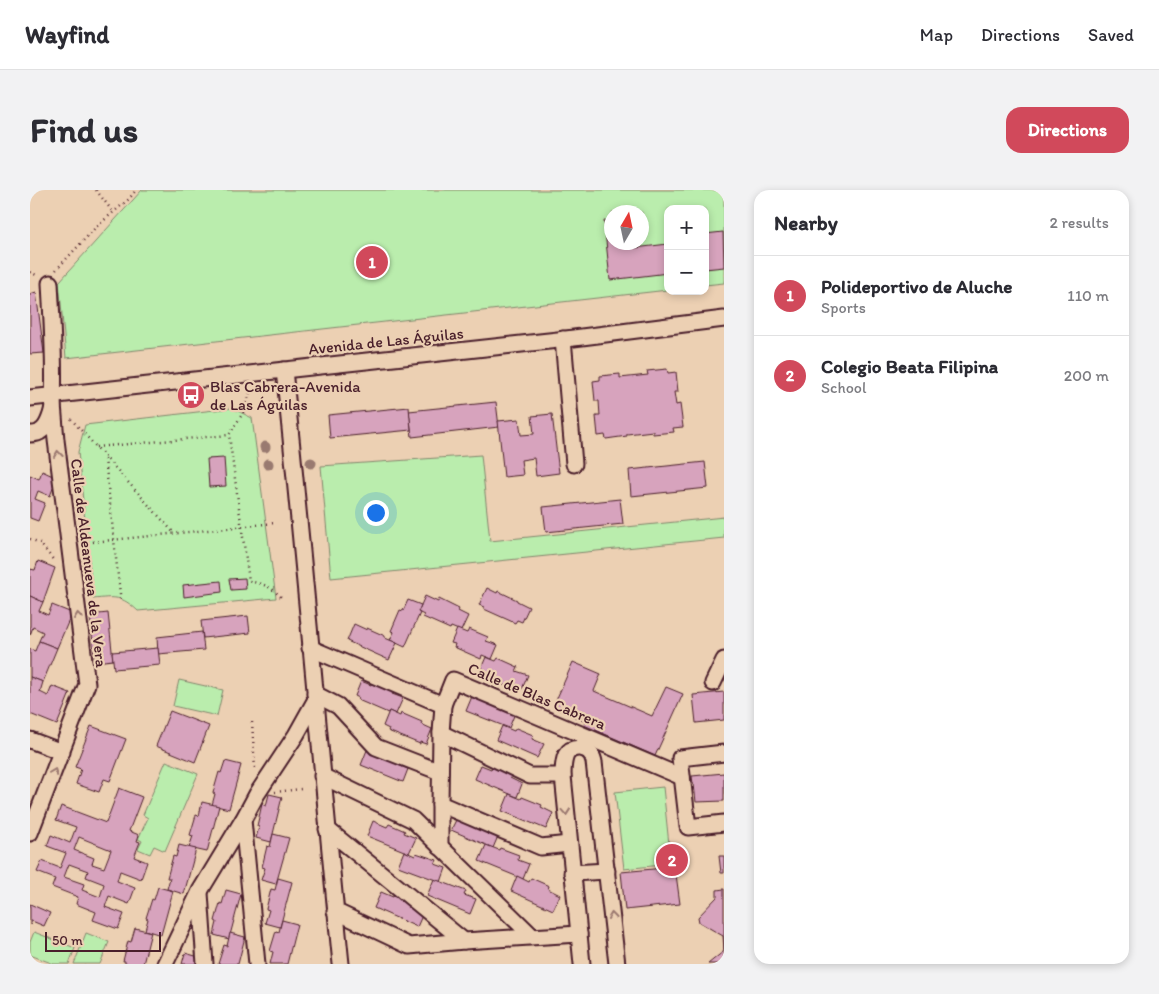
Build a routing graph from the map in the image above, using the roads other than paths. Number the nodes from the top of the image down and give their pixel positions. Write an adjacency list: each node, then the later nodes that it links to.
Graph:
1 (50, 283): 6 (street)
2 (724, 320): 3 (street, Avenida de Las Águilas)
3 (563, 339): 4 (street, Avenida de Las Águilas); 8 (street)
4 (284, 370): 6 (street, Avenida de Las Águilas); 9 (street)
5 (30, 398): 6 (street, Avenida de Las Águilas)
6 (53, 400): 7 (street); 16 (street, Calle de Aldeanueva de la Vera, one-way to 6)
7 (30, 434)
8 (574, 464)
9 (310, 648): 12 (street); 13 (street)
10 (724, 660): 11 (street)
11 (713, 683)
12 (315, 698): 18 (street); 19 (street); 23 (street)
13 (443, 705): 14 (street); 21 (street, Calle de Blas Cabrera)
14 (441, 733): 18 (street); 20 (street)
15 (30, 740): 16 (street)
16 (62, 752): 26 (street, Calle de Aldeanueva de la Vera, one-way to 16)
17 (724, 753): 21 (street)
18 (440, 772): 22 (street)
19 (322, 776): 25 (street); 28 (street)
20 (563, 776): 27 (street, Calle de Blas Cabrera, one-way to 27); 29 (street, Calle de Blas Cabrera)
21 (682, 777): 24 (street)
22 (440, 804): 27 (street); 28 (street)
23 (243, 820): 31 (street); 38 (street)
24 (724, 823)
25 (327, 828): 32 (street); 35 (street)
26 (30, 833)
27 (569, 844): 30 (street, Calle de Blas Cabrera)
28 (440, 847): 34 (street)
29 (607, 871): 30 (street); 41 (street, Calle de Blas Cabrera, one-way to 29)
30 (572, 873): 33 (street, Calle de Blas Cabrera)
31 (200, 891): 36 (street); 37 (street)
32 (335, 911): 35 (street); 39 (street)
33 (579, 934): 34 (street); 40 (street, Calle de Blas Cabrera)
34 (532, 936): 35 (street)
35 (464, 941)
36 (165, 964)
37 (205, 964)
38 (257, 964)
39 (341, 964)
40 (582, 964)
41 (617, 964)

